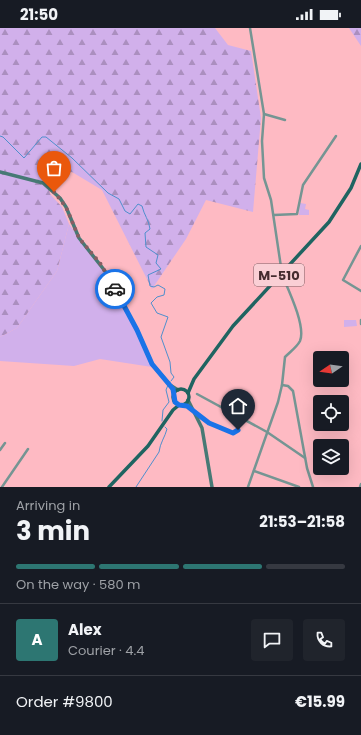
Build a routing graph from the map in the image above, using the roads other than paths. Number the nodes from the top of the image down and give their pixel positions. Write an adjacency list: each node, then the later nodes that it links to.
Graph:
1 (250, 28): 2 (street)
2 (264, 114): 3 (street); 7 (street)
3 (285, 120)
4 (336, 136): 7 (street)
5 (361, 164): 12 (main road, M-510)
6 (0, 172): 13 (main road)
7 (274, 215): 9 (street)
8 (361, 246): 11 (street)
9 (281, 267)
10 (283, 277): 14 (street)
11 (361, 291)
12 (191, 383): 15 (main road, M-510); 18 (main road, M-510)
13 (170, 385): 16 (main road); 17 (main road)
14 (282, 385): 28 (street); 32 (street)
15 (183, 389): 16 (main road, M-510); 18 (main road)
16 (178, 390): 17 (main road, M-510)
17 (174, 393): 21 (main road)
18 (188, 393): 20 (main road, M-510)
19 (196, 394): 27 (street)
20 (188, 400): 23 (main road); 24 (main road)
21 (175, 402): 22 (main road); 25 (main road)
22 (179, 405): 23 (main road); 25 (main road)
23 (184, 405): 24 (main road)
24 (191, 409): 26 (main road)
25 (173, 410): 36 (main road)
26 (196, 415): 27 (street); 37 (main road)
27 (239, 418): 28 (street)
28 (267, 432): 32 (street); 33 (street)
29 (5, 443): 31 (street)
30 (28, 449): 35 (street)
31 (0, 450)
32 (305, 458): 40 (street)
33 (254, 471): 38 (street); 39 (street)
34 (361, 484): 41 (street)
35 (2, 487)
36 (109, 487)
37 (212, 487)
38 (248, 487)
39 (299, 487)
40 (313, 487)
41 (360, 487)

